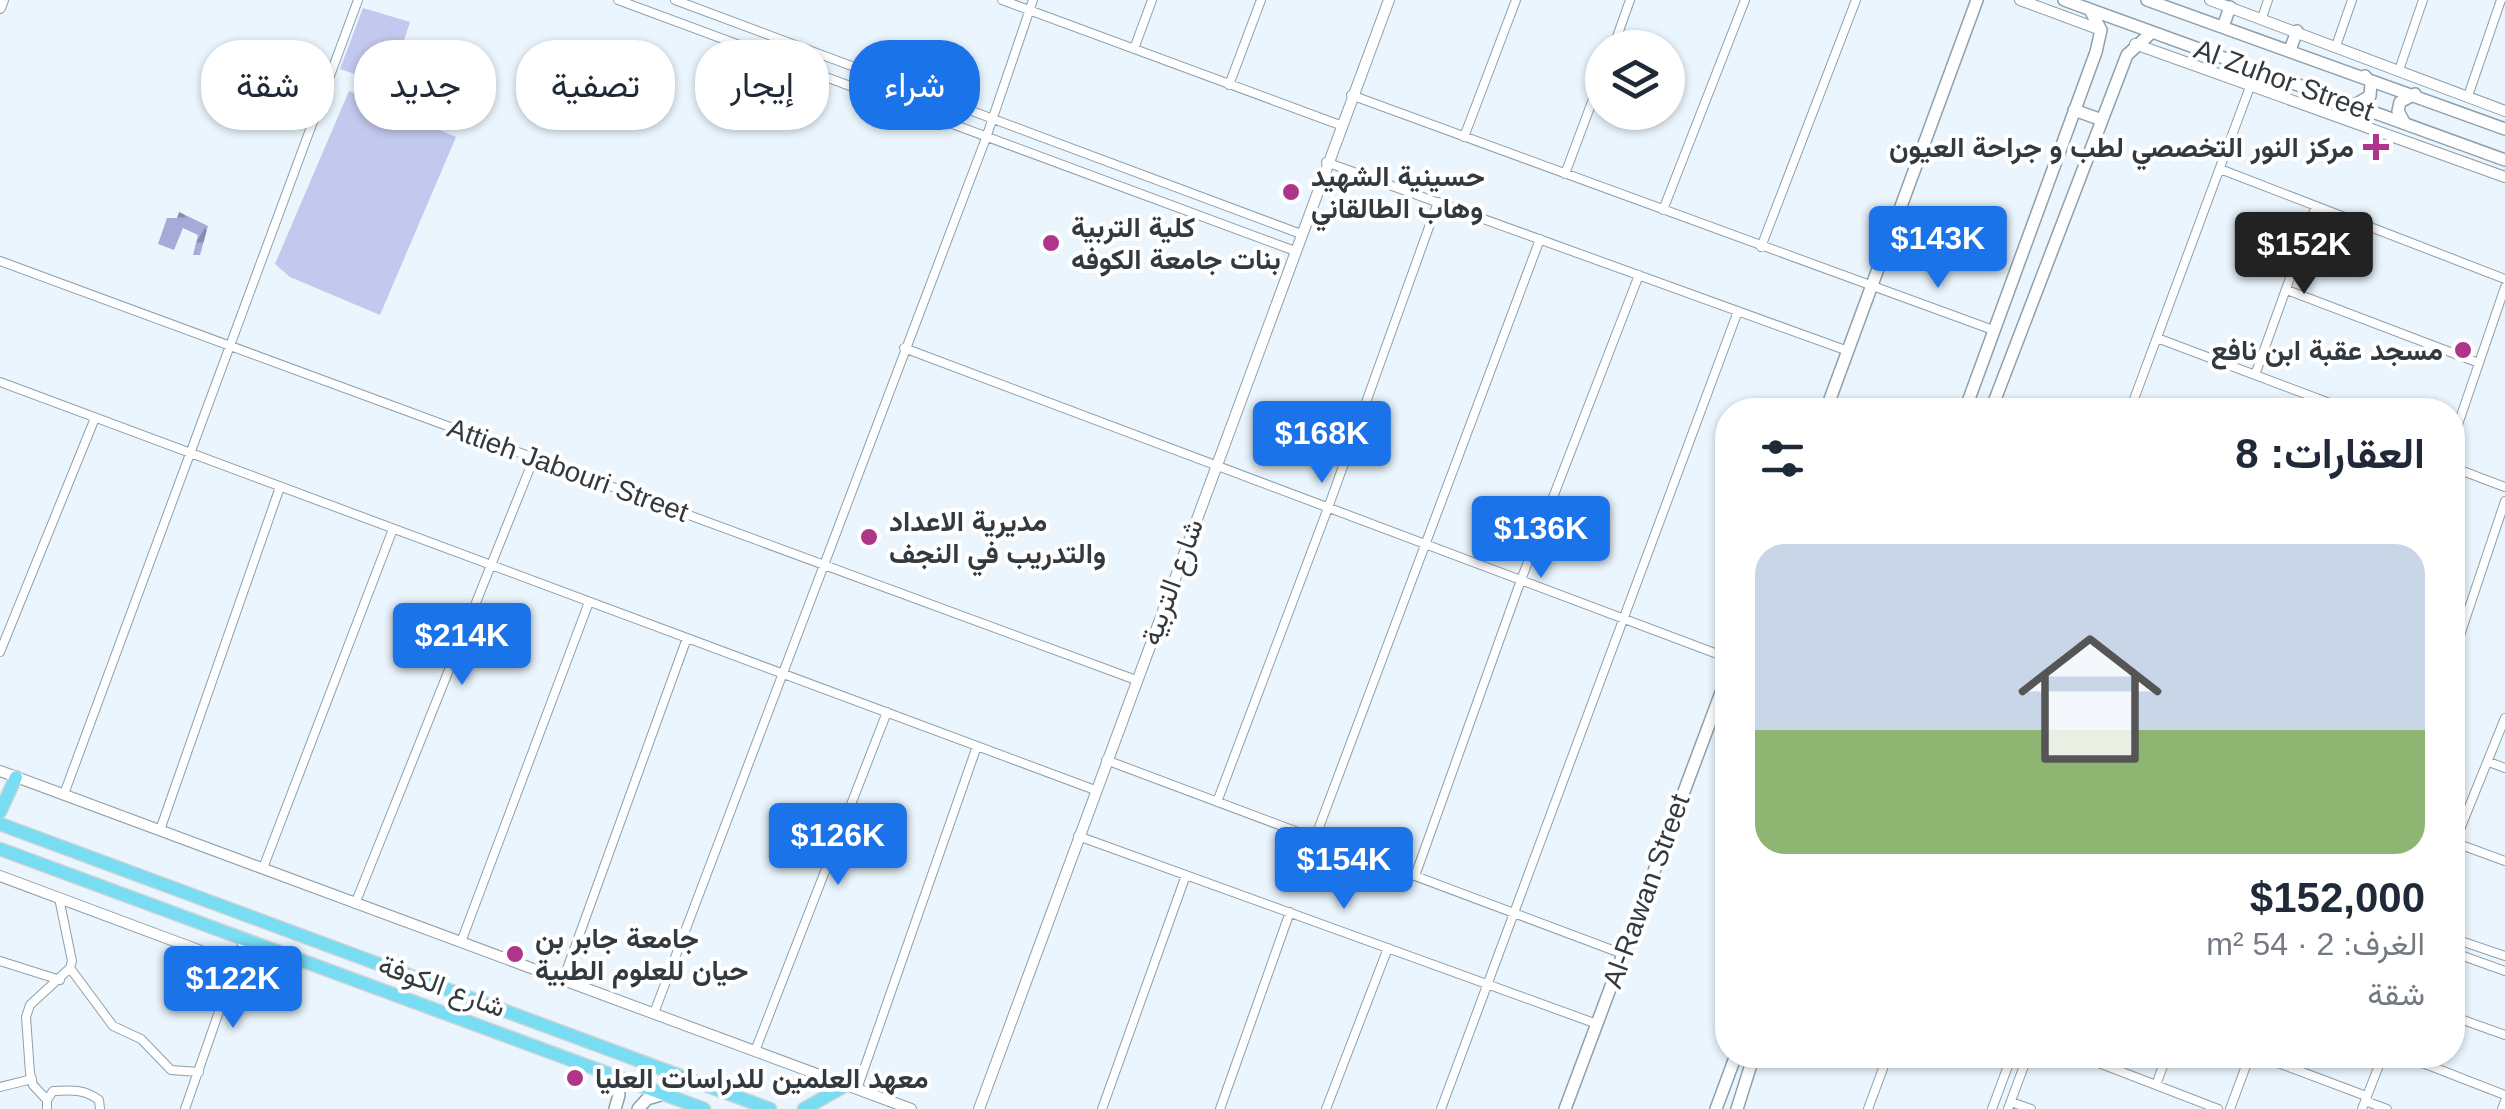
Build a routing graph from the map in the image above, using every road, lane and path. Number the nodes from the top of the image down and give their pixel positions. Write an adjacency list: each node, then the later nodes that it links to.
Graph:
1 (3, 0): 25 (street)
2 (358, 0): 79 (street)
3 (618, 0): 57 (street)
4 (675, 0): 23 (street)
5 (1002, 0): 26 (street)
6 (1032, 0): 26 (street)
7 (1152, 0): 38 (street)
8 (1261, 0): 43 (street)
9 (1388, 0): 45 (street, شارع التربية)
10 (1516, 0): 56 (street)
11 (1630, 0): 32 (street)
12 (1745, 0): 65 (street)
13 (1856, 0): 68 (street)
14 (1978, 0): 74 (main road)
15 (2020, 0): 33 (street)
16 (2064, 0): 27 (main road, Al Zuhor Street)
17 (2147, 0): 31 (main road, Al Zuhor Street)
18 (2210, 0): 24 (street)
19 (2268, 0): 28 (street)
20 (2352, 0): 37 (street)
21 (2423, 0): 40 (street)
22 (2502, 0): 29 (street)
23 (696, 4): 50 (street)
24 (2230, 7): 28 (street); 31 (main road)
25 (0, 8)
26 (1028, 10): 38 (street); 50 (street)
27 (2090, 10): 33 (main road); 35 (main road, Al Zuhor Street)
28 (2262, 18): 34 (street)
29 (2494, 20): 30 (street); 46 (street)
30 (2505, 25)
31 (2224, 27): 39 (main road, Al Zuhor Street)
32 (1619, 30)
33 (2100, 30): 48 (main road)
34 (2297, 31): 37 (street); 39 (main road)
35 (2152, 32): 36 (main road); 47 (main road, Al Zuhor Street)
36 (2136, 44): 42 (street); 52 (main road)
37 (2336, 46): 40 (street)
38 (1134, 49): 43 (street)
39 (2290, 50): 41 (main road, Al Zuhor Street)
40 (2398, 70): 46 (street)
41 (2365, 76): 44 (main road, Al Zuhor Street); 47 (main road)
42 (2251, 84): 60 (street); 62 (street)
43 (1230, 85): 54 (street)
44 (2414, 94): 53 (main road); 55 (main road, Al Zuhor Street)
45 (1351, 95): 54 (street, شارع التربية); 56 (street)
46 (2468, 96): 49 (street)
47 (2356, 104): 53 (main road, Al Zuhor Street)
48 (2074, 110): 52 (main road); 77 (main road)
49 (2505, 111)
50 (992, 118): 57 (street); 66 (street)
51 (1585, 120): 61 (street)
52 (2102, 120): 87 (main road)
53 (2404, 122): 58 (main road, Al Zuhor Street)
54 (1340, 125): 59 (street, شارع التربية)
55 (2505, 129)
56 (1464, 137): 61 (street)
57 (986, 138): 69 (street); 80 (street)
58 (2505, 160)
59 (1326, 162): 63 (street); 66 (street, شارع التربية)
60 (2220, 169): 64 (street); 78 (street)
61 (1565, 174): 65 (street)
62 (2505, 176)
63 (1438, 202): 67 (street); 99 (street)
64 (2316, 206): 72 (street); 75 (street)
65 (1663, 210): 68 (street)
66 (1301, 234): 69 (street, شارع التربية)
67 (1540, 239): 71 (street); 101 (street)
68 (1761, 247): 74 (street)
69 (1295, 251): 94 (street, شارع التربية)
70 (0, 261): 79 (street, Attieh Jabouri Street)
71 (1638, 275): 76 (street); 104 (street)
72 (2505, 279)
73 (2505, 287): 82 (street)
74 (1871, 288): 77 (street); 81 (main road)
75 (2286, 290): 82 (street); 83 (street)
76 (1738, 311): 81 (street); 106 (street)
77 (1993, 330): 86 (main road)
78 (2158, 338): 83 (street); 88 (street)
79 (230, 346): 92 (street); 93 (street, Attieh Jabouri Street)
80 (904, 348): 94 (street); 103 (street)
81 (1848, 351): 85 (main road)
82 (2479, 363): 90 (street)
83 (2256, 374): 89 (street)
84 (0, 382): 91 (street)
85 (1830, 398)
86 (1969, 398)
87 (1996, 398)
88 (2135, 398)
89 (2317, 398)
90 (2465, 404)
91 (95, 418): 92 (street); 109 (street)
92 (191, 453): 96 (street); 123 (street)
93 (534, 458): 102 (street); 103 (street, Attieh Jabouri Street)
94 (1215, 465): 99 (street); 112 (street, شارع التربية)
95 (2465, 472): 97 (street)
96 (280, 486): 100 (street); 128 (street)
97 (2505, 487)
98 (2505, 502): 107 (street)
99 (1328, 508): 101 (street); 124 (street)
100 (394, 529): 102 (street); 134 (street)
101 (1424, 544): 104 (street); 130 (street)
102 (492, 565): 105 (street); 139 (street)
103 (826, 565): 111 (street); 112 (street, Attieh Jabouri Street)
104 (1520, 580): 106 (street); 137 (street)
105 (589, 602): 108 (street); 143 (street)
106 (1624, 619): 110 (street); 141 (street)
107 (2465, 620)
108 (687, 638): 111 (street); 154 (street)
109 (0, 652)
110 (1715, 653)
111 (784, 674): 114 (street); 156 (street)
112 (1136, 680): 117 (street, شارع التربية)
113 (1715, 709): 146 (main road, Al-Rawan Street)
114 (887, 712): 116 (street); 161 (street)
115 (2505, 718): 118 (street)
116 (977, 746): 122 (street); 178 (street)
117 (1106, 760): 122 (street, شارع التربية); 124 (street)
118 (2489, 762): 119 (street); 126 (street)
119 (2505, 768)
120 (0, 771): 121 (street)
121 (16, 777): 123 (street); 125 (highway)
122 (1096, 790): 129 (street, شارع التربية)
123 (64, 794): 128 (street)
124 (1217, 802): 130 (street)
125 (0, 812)
126 (2465, 817)
127 (0, 824): 160 (highway, شارع الكوفة)
128 (160, 830): 134 (street)
129 (1078, 836): 135 (street); 192 (street, شارع التربية)
130 (1316, 838): 137 (street)
131 (2465, 848): 133 (street)
132 (0, 849): 142 (highway, شارع الكوفة)
133 (2505, 861)
134 (263, 868): 139 (street)
135 (1186, 875): 140 (street); 193 (street)
136 (0, 876): 138 (street)
137 (1415, 876): 141 (street)
138 (59, 898): 150 (street); 151 (street)
139 (355, 904): 143 (street)
140 (1290, 912): 145 (street); 194 (street)
141 (1515, 913): 146 (street); 155 (street)
142 (244, 940): 150 (street); 174 (highway, شارع الكوفة)
143 (461, 942): 154 (street)
144 (2465, 942): 147 (street)
145 (1388, 948): 155 (street); 195 (street)
146 (1623, 954): 158 (main road, Al-Rawan Street)
147 (2505, 956)
148 (2465, 957): 152 (street)
149 (0, 961): 153 (street)
150 (236, 964): 173 (street)
151 (70, 968): 153 (street); 173 (street)
152 (2505, 971)
153 (60, 980): 175 (street)
154 (563, 980): 156 (street)
155 (1486, 985): 158 (street); 196 (street)
156 (654, 1014): 161 (street)
157 (2465, 1021): 159 (street)
158 (1597, 1024): 197 (main road, Al-Rawan Street)
159 (2505, 1036)
160 (612, 1049): 174 (highway); 189 (highway, شارع الكوفة)
161 (755, 1051): 178 (street)
162 (1731, 1068): 198 (main road)
163 (1750, 1068): 199 (main road)
164 (1883, 1068): 200 (street)
165 (2007, 1068): 201 (street)
166 (2023, 1068): 183 (street)
167 (2112, 1068): 176 (street)
168 (2162, 1068): 176 (street)
169 (2245, 1068): 204 (street)
170 (2287, 1068): 181 (street)
171 (2378, 1068): 181 (street)
172 (2433, 1068): 180 (street)
173 (199, 1072): 185 (street)
174 (613, 1076): 179 (highway, شارع الكوفة); 186 (main road)
175 (32, 1079): 177 (street); 182 (street)
176 (2156, 1085): 203 (street)
177 (0, 1087)
178 (852, 1087): 190 (highway); 191 (street)
179 (664, 1094): 187 (main road); 188 (highway, شارع الكوفة)
180 (2505, 1098): 206 (street)
181 (2364, 1102): 205 (street)
182 (47, 1104): 184 (street)
183 (2009, 1105): 202 (street)
184 (100, 1109)
185 (186, 1109)
186 (615, 1109)
187 (638, 1109)
188 (704, 1109)
189 (770, 1109)
190 (804, 1109)
191 (912, 1109)
192 (978, 1109)
193 (1102, 1109)
194 (1220, 1109)
195 (1326, 1109)
196 (1441, 1109)
197 (1564, 1109)
198 (1716, 1109)
199 (1736, 1109)
200 (1868, 1109)
201 (1992, 1109)
202 (2031, 1109)
203 (2218, 1109)
204 (2230, 1109)
205 (2386, 1109)
206 (2502, 1109)

